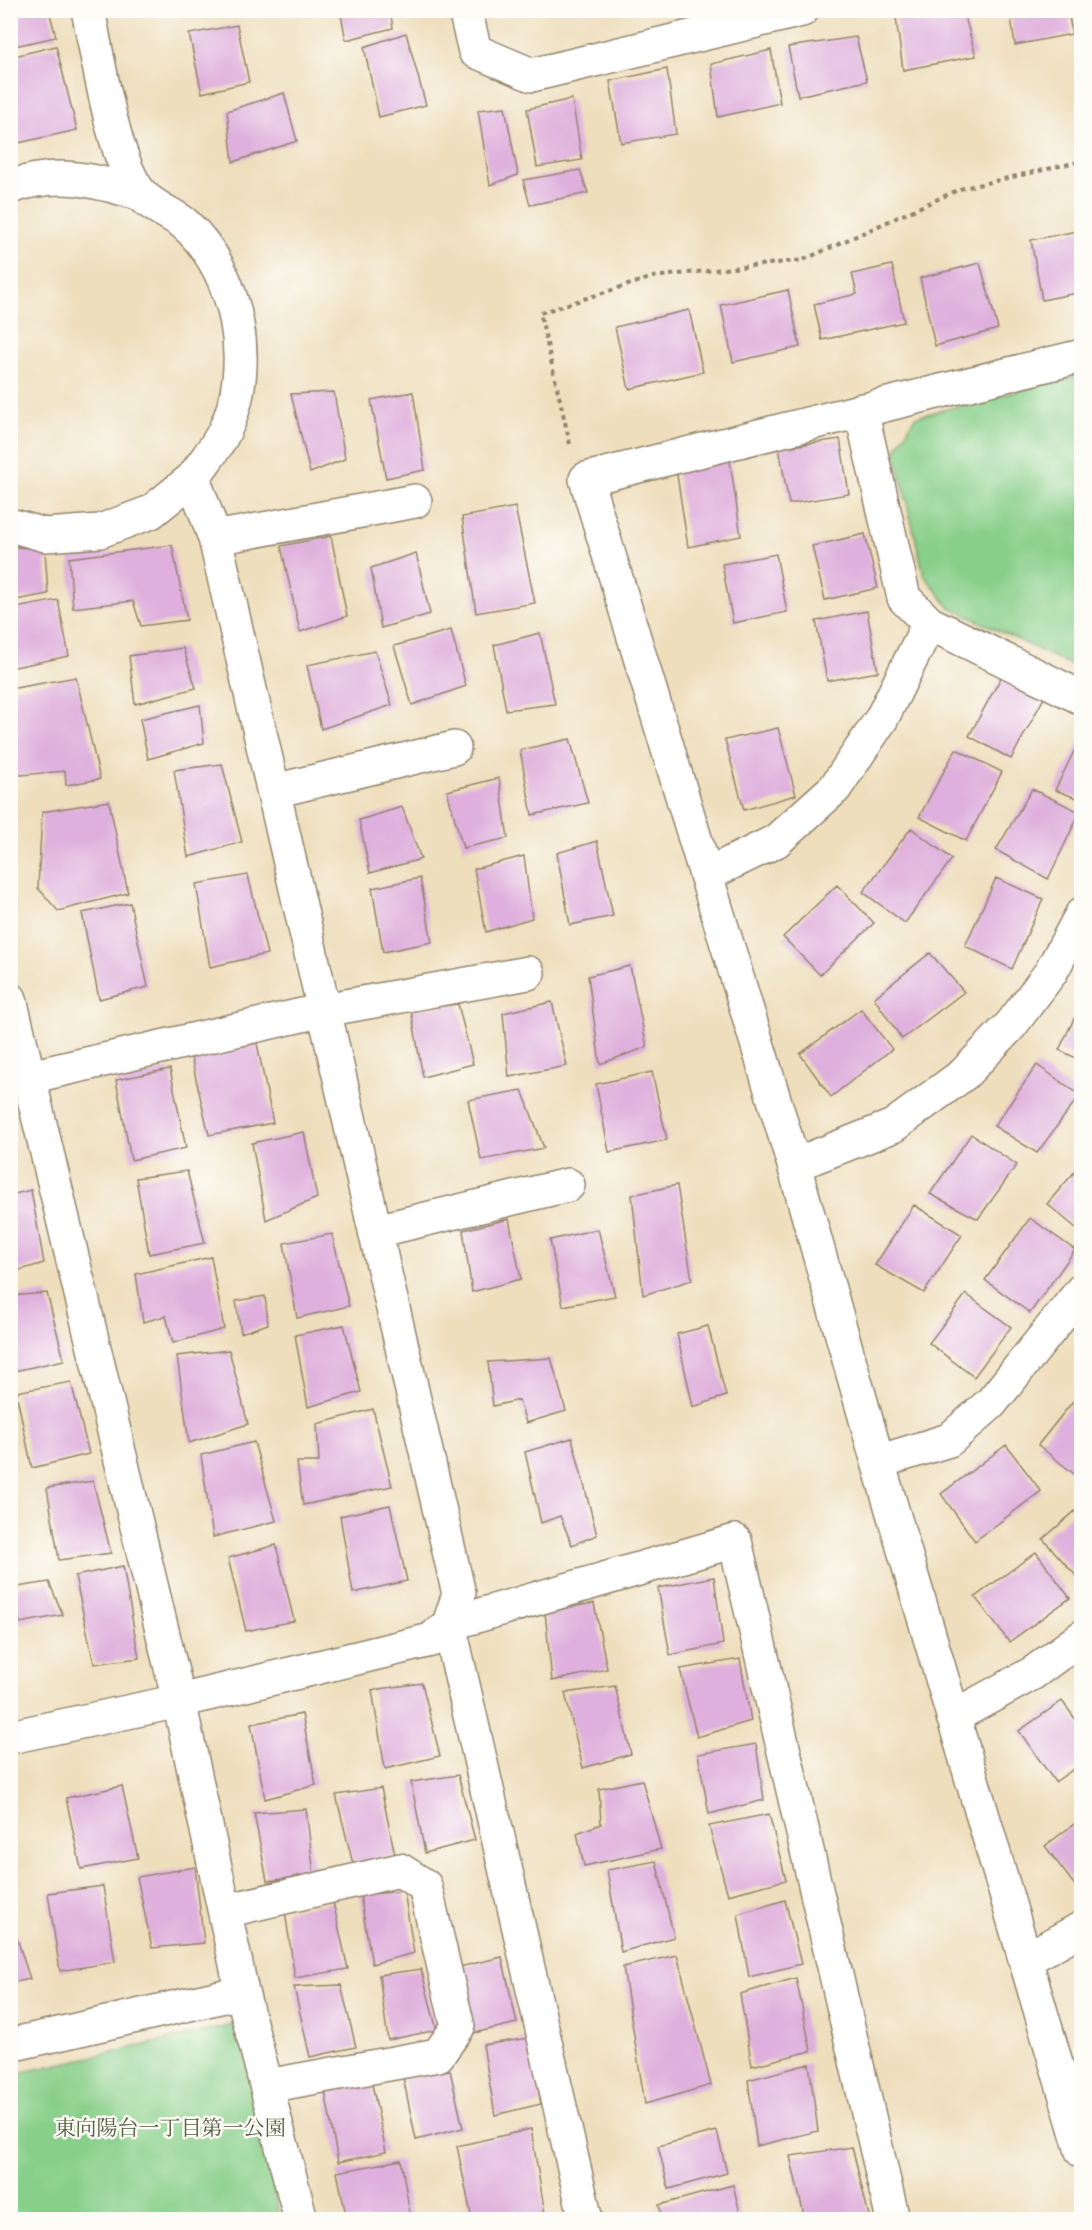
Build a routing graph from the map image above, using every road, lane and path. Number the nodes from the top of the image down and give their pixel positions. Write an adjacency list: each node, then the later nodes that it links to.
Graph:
1 (88, 10): 7 (street)
2 (465, 10): 4 (street)
3 (802, 10): 4 (street)
4 (734, 18)
5 (1082, 161): 11 (path)
6 (10, 187): 7 (street)
7 (141, 194): 10 (street)
8 (1082, 356): 9 (street)
9 (861, 410): 11 (street); 15 (street)
10 (193, 478): 13 (street); 14 (street)
11 (586, 479): 19 (street)
12 (415, 501): 14 (street)
13 (10, 525)
14 (215, 538): 18 (street)
15 (929, 623): 16 (street); 19 (street)
16 (1082, 698)
17 (454, 748): 18 (street)
18 (274, 790): 23 (street)
19 (706, 875): 25 (street)
20 (1082, 914): 25 (street)
21 (528, 973): 23 (street)
22 (10, 999): 24 (street)
23 (324, 1010): 24 (street); 27 (street)
24 (29, 1077): 32 (street)
25 (794, 1165): 29 (street)
26 (568, 1185): 27 (street)
27 (376, 1231): 30 (street)
28 (1082, 1290): 29 (street)
29 (878, 1462): 33 (street)
30 (449, 1624): 32 (street); 43 (street); 44 (street)
31 (1082, 1637): 33 (street)
32 (179, 1701): 34 (street); 35 (street)
33 (953, 1717): 37 (street)
34 (10, 1737)
35 (225, 1911): 38 (street); 40 (street)
36 (1082, 1928): 37 (street)
37 (1025, 1960): 41 (street)
38 (242, 1992): 39 (street); 40 (street)
39 (10, 2045)
40 (267, 2086): 42 (street)
41 (1082, 2151)
42 (301, 2220)
43 (586, 2220)
44 (893, 2220)

